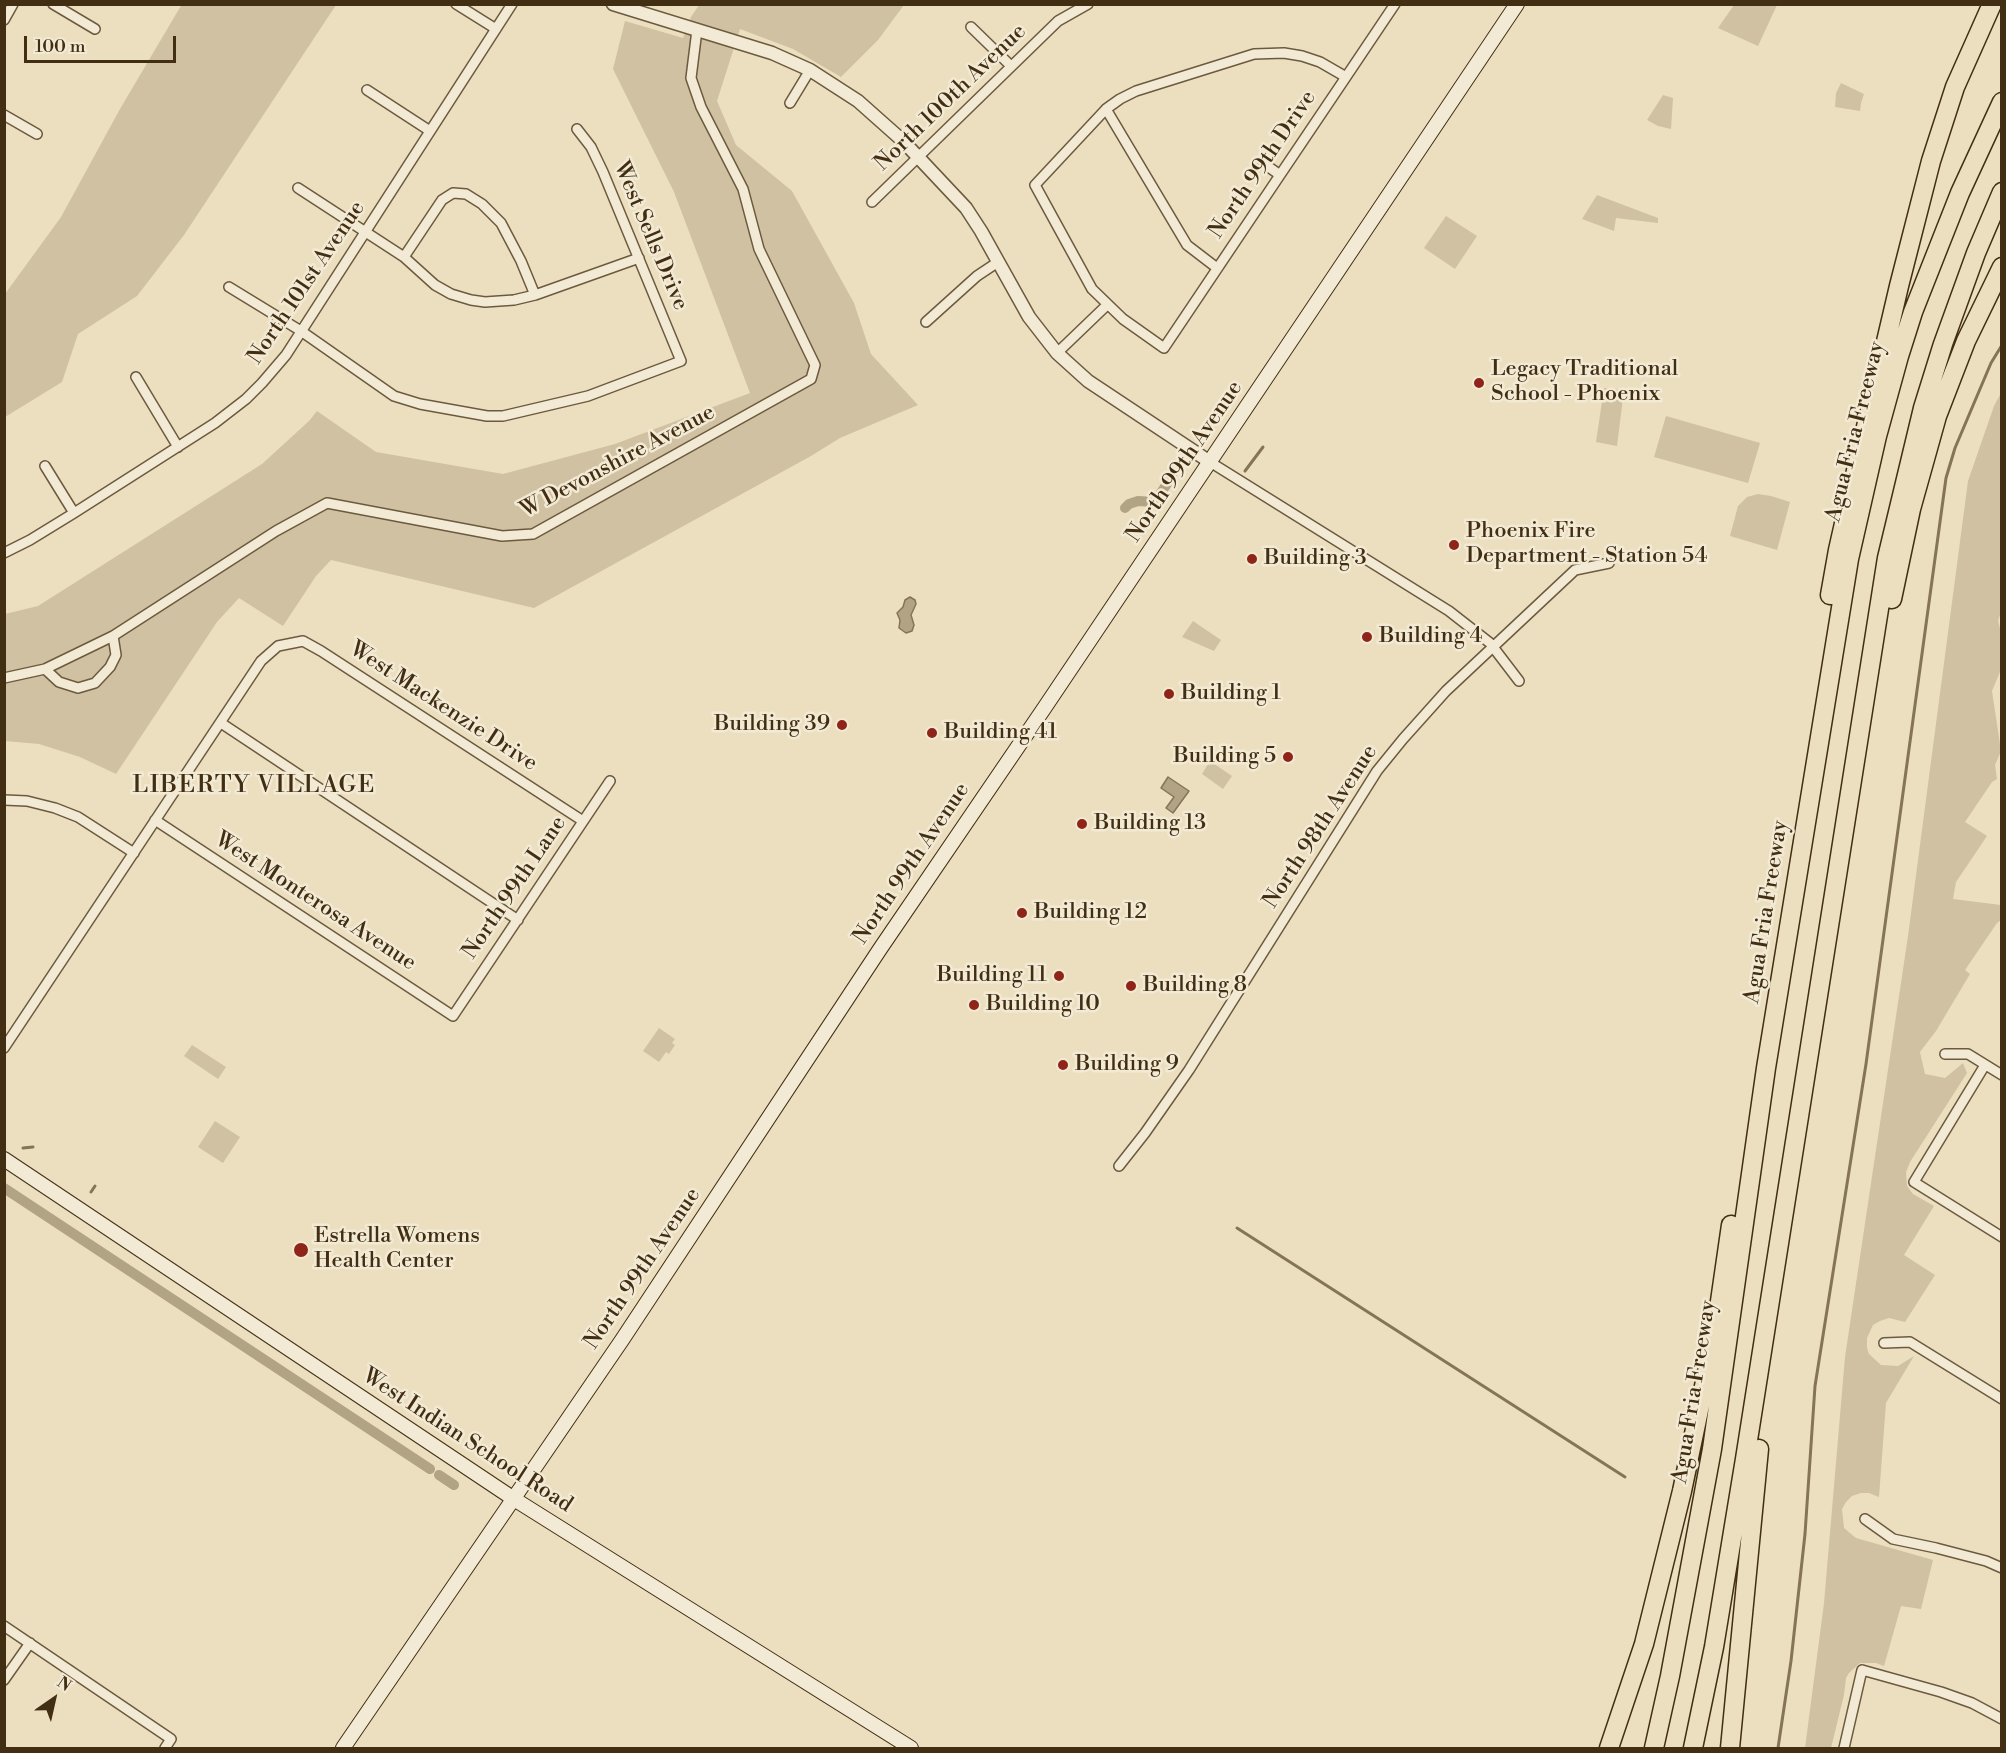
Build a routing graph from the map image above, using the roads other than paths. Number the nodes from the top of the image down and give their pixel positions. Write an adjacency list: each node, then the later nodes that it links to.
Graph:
1 (13, 4): 10 (street)
2 (53, 4): 12 (street)
3 (456, 4): 13 (street)
4 (512, 4): 13 (street, North 101st Avenue)
5 (613, 4): 14 (street)
6 (1088, 4): 15 (street, North 100th Avenue)
7 (1395, 4): 17 (street, North 99th Drive)
8 (1517, 4): 46 (main road, North 99th Avenue)
9 (1992, 4): 53 (highway)
10 (4, 21)
11 (971, 27): 15 (street)
12 (95, 30)
13 (496, 30): 24 (street, North 101st Avenue)
14 (698, 30): 16 (street); 51 (street, W Devonshire Avenue)
15 (1011, 66): 26 (street, North 100th Avenue)
16 (810, 70): 20 (street); 26 (street)
17 (1346, 76): 21 (street); 28 (street, North 99th Drive)
18 (367, 90): 24 (street)
19 (2001, 102): 53 (highway, Agua Fria Freeway)
20 (790, 103)
21 (1106, 109): 37 (street); 40 (street)
22 (4, 115): 25 (street)
23 (577, 129): 34 (street, West Sells Drive)
24 (430, 131): 32 (street, North 101st Avenue)
25 (37, 134)
26 (918, 158): 31 (street, North 100th Avenue); 35 (street)
27 (1263, 163): 28 (street)
28 (1280, 175): 37 (street, North 99th Drive)
29 (298, 188): 32 (street)
30 (2001, 192): 57 (highway)
31 (872, 202)
32 (365, 232): 33 (street); 42 (street, North 101st Avenue)
33 (404, 257): 39 (street); 39 (street)
34 (639, 258): 39 (street); 42 (street, West Sells Drive)
35 (998, 261): 41 (street); 43 (street)
36 (2001, 267): 57 (highway)
37 (1217, 268): 40 (street, North 99th Drive)
38 (229, 287): 42 (street)
39 (535, 296)
40 (1107, 305): 43 (street)
41 (926, 322)
42 (301, 332): 45 (street, North 101st Avenue)
43 (1057, 353): 46 (street)
44 (136, 377): 45 (street)
45 (178, 447): 48 (street, North 101st Avenue)
46 (1210, 462): 52 (street); 77 (main road, North 99th Avenue)
47 (45, 466): 48 (street)
48 (74, 513): 49 (street, North 101st Avenue)
49 (4, 553)
50 (1609, 563): 52 (street, North 98th Avenue)
51 (113, 636): 54 (street, W Devonshire Avenue); 54 (street)
52 (1493, 647): 56 (street); 73 (street, North 98th Avenue)
53 (1831, 665): 69 (highway, Agua Fria Freeway)
54 (45, 669): 55 (street, W Devonshire Avenue)
55 (4, 678)
56 (1519, 681)
57 (1866, 681): 71 (highway)
58 (221, 723): 61 (street); 62 (street, West Mackenzie Drive); 64 (street)
59 (610, 781): 62 (street, North 99th Lane)
60 (4, 800): 63 (street)
61 (155, 820): 63 (street); 65 (street, West Monterosa Avenue)
62 (583, 821): 64 (street, North 99th Lane)
63 (134, 853): 66 (street)
64 (518, 920): 65 (street, North 99th Lane)
65 (453, 1016)
66 (4, 1048)
67 (1945, 1054): 68 (street)
68 (1984, 1065): 70 (street); 74 (street)
69 (1766, 1068): 87 (highway); 88 (highway, Agua Fria Freeway)
70 (2001, 1075)
71 (1804, 1082): 89 (highway); 90 (highway)
72 (4, 1160): 77 (main road, West Indian School Road)
73 (1119, 1166)
74 (2001, 1237)
75 (1884, 1343): 76 (street)
76 (2001, 1399)
77 (514, 1499): 85 (main road, North 99th Avenue); 86 (main road, West Indian School Road)
78 (1865, 1519): 79 (street)
79 (2001, 1568)
80 (4, 1626): 81 (street)
81 (30, 1643): 82 (street); 84 (street)
82 (4, 1680)
83 (2001, 1719): 91 (street)
84 (165, 1749)
85 (343, 1749)
86 (911, 1749)
87 (1609, 1749)
88 (1654, 1749)
89 (1693, 1749)
90 (1730, 1749)
91 (1844, 1749)

